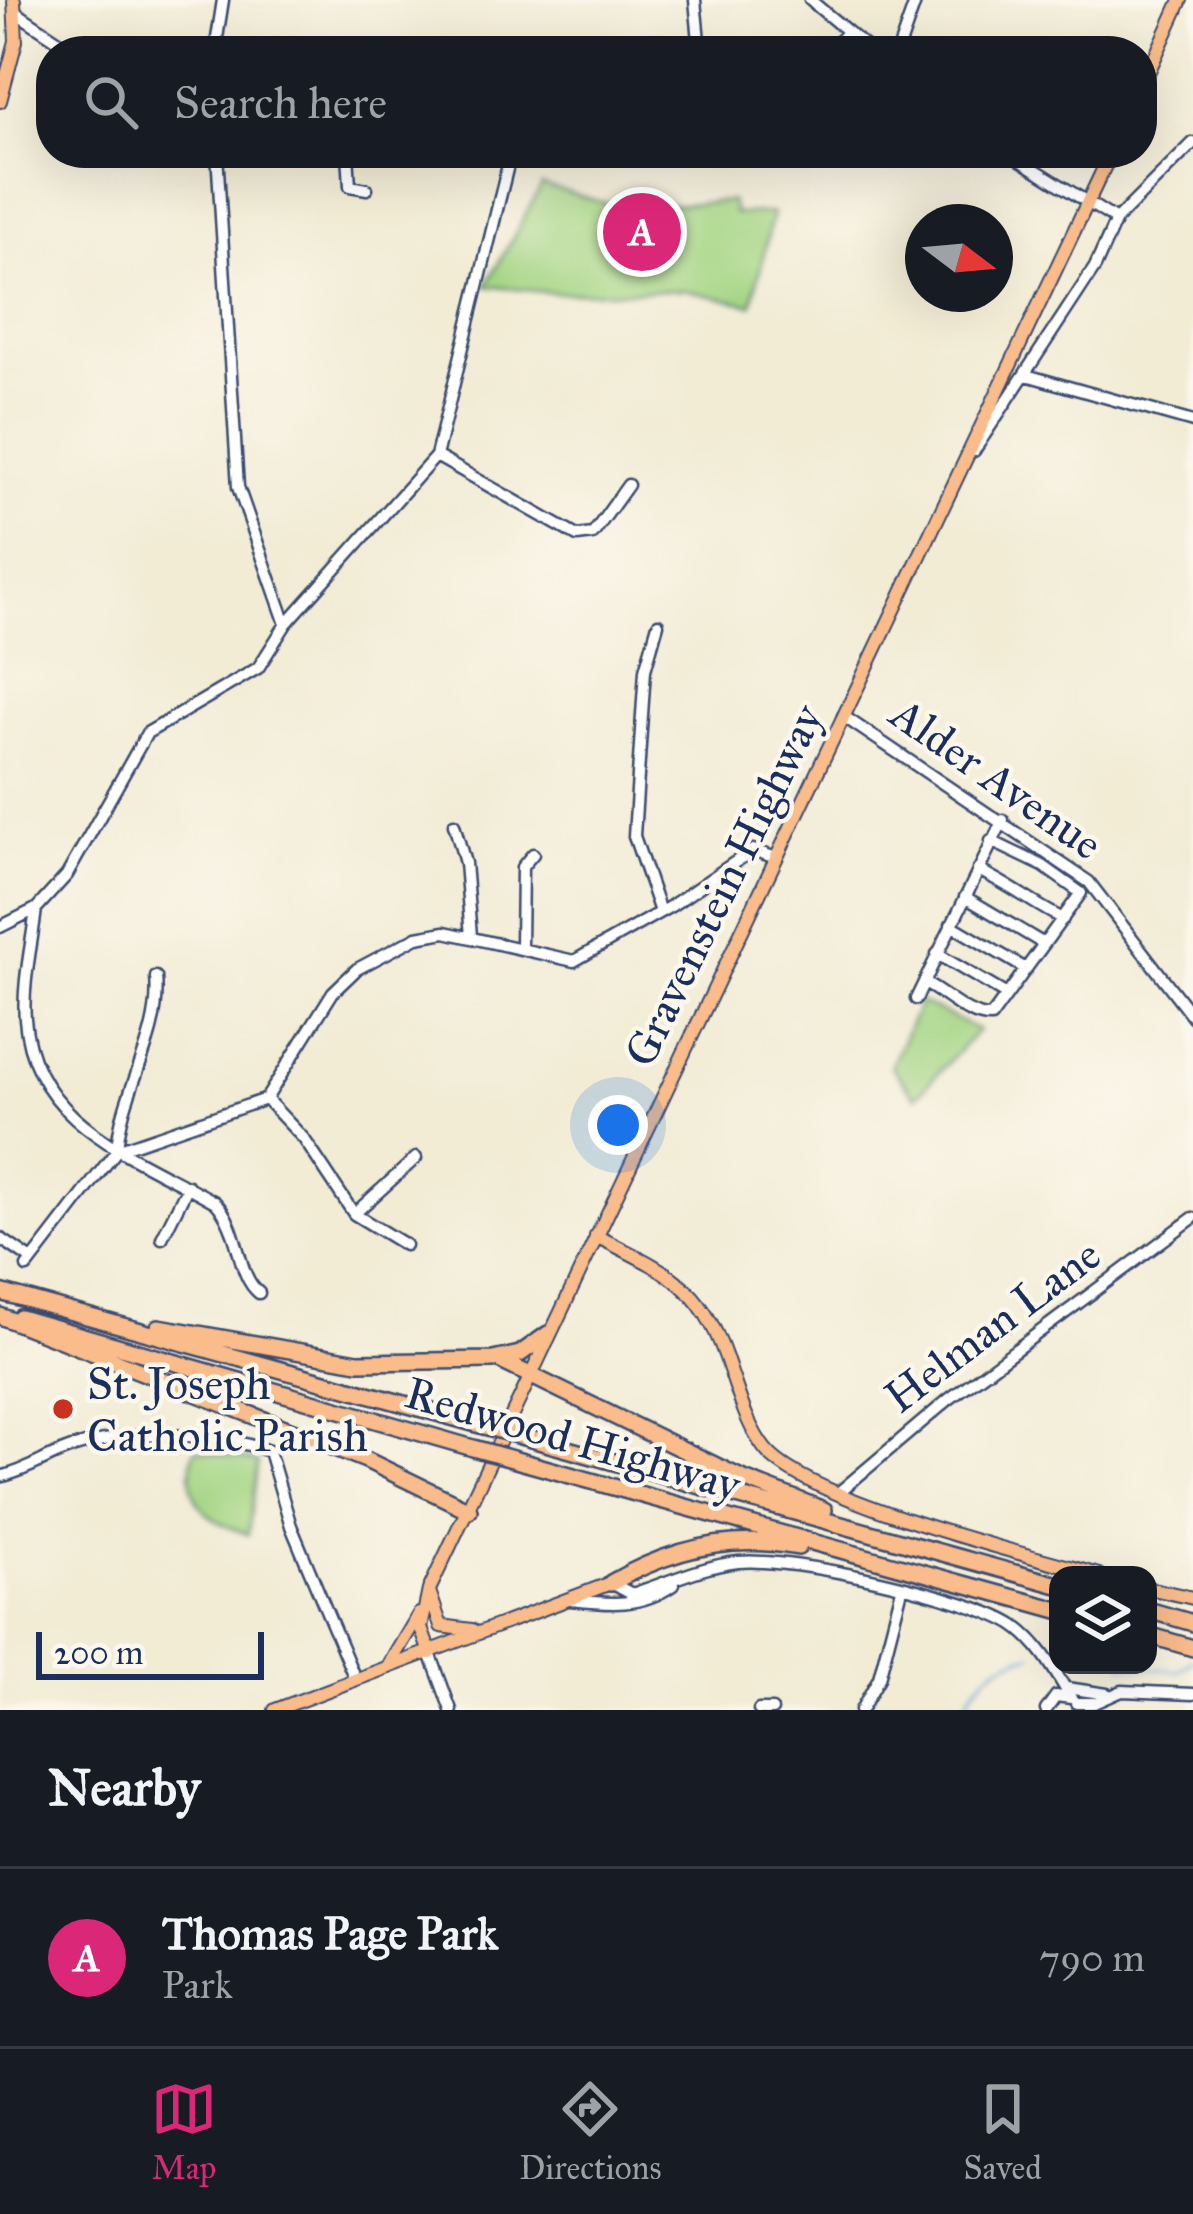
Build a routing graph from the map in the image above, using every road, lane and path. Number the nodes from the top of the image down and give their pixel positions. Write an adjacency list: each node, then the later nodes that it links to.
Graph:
1 (223, 0): 9 (street)
2 (694, 0): 10 (street)
3 (810, 0): 7 (street)
4 (916, 0): 13 (street)
5 (1181, 0): 14 (main road)
6 (16, 7): 8 (street); 15 (main road)
7 (847, 32): 11 (street); 12 (street)
8 (54, 36)
9 (217, 36)
10 (698, 36)
11 (843, 36)
12 (852, 36)
13 (903, 36)
14 (1157, 53)
15 (0, 101)
16 (1193, 142): 24 (street)
17 (218, 168): 30 (street)
18 (349, 168): 22 (street)
19 (507, 168): 27 (street)
20 (1034, 168): 23 (street)
21 (1104, 168): 23 (main road, Gravenstein Highway)
22 (367, 189)
23 (1088, 202): 24 (street); 29 (main road, Gravenstein Highway)
24 (1116, 220): 25 (street)
25 (1026, 375): 26 (street); 29 (street)
26 (1193, 422)
27 (436, 456): 28 (street); 30 (street)
28 (628, 485)
29 (952, 487): 32 (main road, Gravenstein Highway)
30 (286, 624): 40 (street)
31 (658, 624): 41 (street)
32 (843, 716): 33 (street, Alder Avenue); 37 (main road, Gravenstein Highway)
33 (1003, 820): 35 (street); 54 (street, Alder Avenue)
34 (454, 824): 45 (street)
35 (991, 841): 38 (street); 42 (street)
36 (533, 854): 47 (street)
37 (776, 858): 41 (street); 61 (main road, Gravenstein Highway)
38 (978, 870): 39 (street); 42 (street)
39 (965, 896): 43 (street); 46 (street)
40 (36, 909): 44 (street); 56 (street)
41 (660, 912): 47 (street)
42 (1063, 919): 46 (street)
43 (951, 925): 48 (street); 49 (street)
44 (0, 927)
45 (471, 936): 47 (street); 55 (street)
46 (1045, 944): 49 (street)
47 (521, 948)
48 (938, 954): 51 (street); 52 (street)
49 (1026, 969): 52 (street)
50 (156, 976): 56 (street)
51 (924, 982): 52 (street); 53 (street)
52 (1007, 995)
53 (916, 999)
54 (1193, 1017)
55 (266, 1099): 56 (street); 59 (street)
56 (117, 1150): 58 (street); 62 (street)
57 (416, 1158): 59 (street)
58 (188, 1186): 63 (street); 66 (street)
59 (354, 1214): 64 (street)
60 (1193, 1218): 73 (street, Helman Lane)
61 (596, 1236): 69 (main road, Gravenstein Highway); 73 (main road)
62 (0, 1238)
63 (162, 1238)
64 (404, 1245)
65 (0, 1292): 68 (highway, Redwood Highway)
66 (259, 1293)
67 (0, 1314): 74 (highway); 76 (highway, Redwood Highway, bridge)
68 (94, 1318): 70 (highway); 75 (highway, Redwood Highway, bridge)
69 (548, 1334): 70 (highway); 71 (main road, Gravenstein Highway)
70 (493, 1360): 71 (highway)
71 (532, 1373): 74 (main road, Gravenstein Highway); 75 (highway)
72 (0, 1477): 95 (street)
73 (838, 1493): 77 (main road)
74 (469, 1510): 83 (main road, Gravenstein Highway)
75 (911, 1543): 79 (highway, Redwood Highway)
76 (897, 1566): 80 (highway); 86 (highway, Redwood Highway)
77 (1067, 1566)
78 (686, 1577): 80 (street); 81 (street); 85 (street)
79 (1049, 1582)
80 (611, 1583): 85 (main road)
81 (902, 1589): 93 (street); 105 (street)
82 (1157, 1590): 84 (main road)
83 (427, 1596): 89 (main road); 92 (main road); 94 (main road, Gravenstein Highway)
84 (1193, 1598)
85 (567, 1599): 89 (main road)
86 (1049, 1608)
87 (1157, 1613): 88 (highway)
88 (1193, 1623)
89 (502, 1624): 92 (main road)
90 (1157, 1638): 91 (highway)
91 (1193, 1648)
92 (430, 1653): 94 (main road); 102 (street)
93 (1045, 1658): 99 (street); 100 (street)
94 (387, 1666): 95 (main road)
95 (355, 1679): 101 (main road)
96 (1136, 1691): 97 (street); 98 (street); 106 (street)
97 (1114, 1694): 99 (street); 99 (street)
98 (1193, 1694)
99 (1073, 1699): 100 (street)
100 (1048, 1706)
101 (274, 1710)
102 (451, 1710)
103 (759, 1710): 104 (street)
104 (772, 1710)
105 (861, 1710)
106 (1099, 1710)

